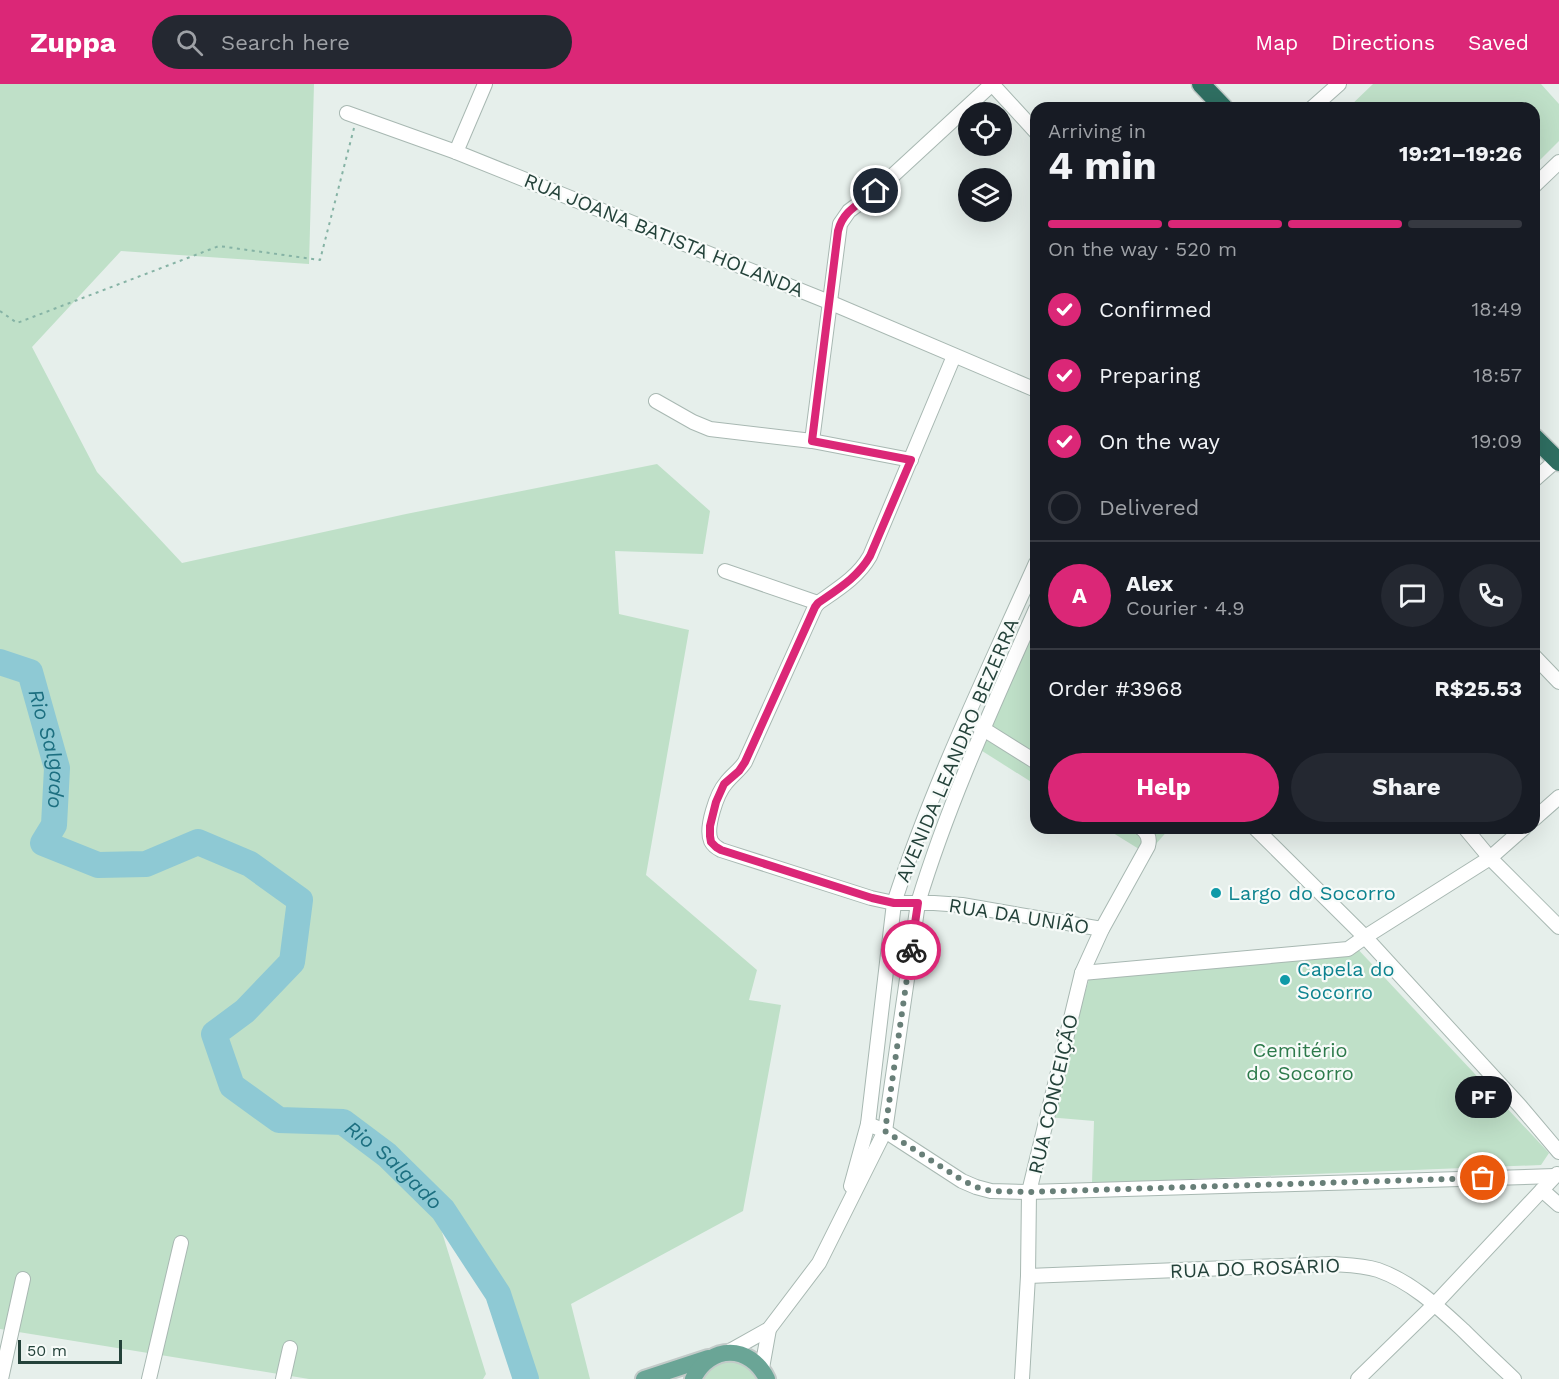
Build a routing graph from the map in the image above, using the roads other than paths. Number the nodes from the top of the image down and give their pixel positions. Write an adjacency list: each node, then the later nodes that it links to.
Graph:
1 (485, 84): 9 (street)
2 (992, 84): 8 (street); 12 (street)
3 (1201, 84): 5 (highway)
4 (1339, 84): 6 (street)
5 (1218, 102)
6 (1319, 102)
7 (352, 115): 9 (street, RUA JOANA BATISTA HOLANDA)
8 (1030, 125)
9 (456, 152): 12 (street, RUA JOANA BATISTA HOLANDA)
10 (1559, 162): 11 (street)
11 (1540, 180)
12 (830, 302): 13 (street, RUA JOANA BATISTA HOLANDA); 16 (street)
13 (954, 356): 14 (street, RUA JOANA BATISTA HOLANDA); 18 (street)
14 (1030, 388)
15 (656, 401): 16 (street)
16 (812, 441): 18 (street)
17 (1540, 443): 19 (highway)
18 (911, 460): 23 (street)
19 (1558, 460): 20 (street)
20 (1540, 475)
21 (725, 571): 23 (street)
22 (1030, 576): 27 (street, AVENIDA LEANDRO BEZERRA)
23 (818, 603): 37 (street, RUA DA UNIÃO)
24 (1030, 624): 28 (street, AVENIDA LEANDRO BEZERRA)
25 (1540, 662): 26 (street)
26 (1559, 682)
27 (966, 719): 28 (street); 37 (street, AVENIDA LEANDRO BEZERRA)
28 (983, 728): 29 (street); 38 (street, AVENIDA LEANDRO BEZERRA)
29 (1030, 758)
30 (1559, 797): 31 (street)
31 (1540, 814)
32 (1147, 834): 40 (street, RUA CONCEIÇÃO)
33 (1261, 834): 41 (street)
34 (1470, 834): 36 (street)
35 (1517, 834): 36 (street)
36 (1490, 858): 39 (street); 41 (street)
37 (894, 903): 38 (street, RUA DA UNIÃO); 43 (street, AVENIDA LEANDRO BEZERRA)
38 (918, 903): 40 (street, RUA DA UNIÃO); 44 (street, AVENIDA LEANDRO BEZERRA)
39 (1559, 927)
40 (1102, 929): 42 (street, RUA CONCEIÇÃO)
41 (1365, 937): 42 (street); 45 (street)
42 (1082, 973): 48 (street, RUA CONCEIÇÃO)
43 (868, 1124): 44 (street); 50 (street, AVENIDA LEANDRO BEZERRA)
44 (885, 1131): 48 (street); 50 (street, AVENIDA LEANDRO BEZERRA)
45 (1559, 1152)
46 (1557, 1174): 47 (street); 48 (street)
47 (1542, 1190): 49 (street); 54 (street)
48 (1029, 1192): 52 (street, RUA CONCEIÇÃO)
49 (1559, 1205)
50 (840, 1222): 55 (street, AVENIDA LEANDRO BEZERRA)
51 (181, 1243): 60 (street)
52 (1028, 1276): 54 (street, RUA DO ROSÁRIO); 64 (street, RUA CONCEIÇÃO)
53 (23, 1279): 59 (street)
54 (1435, 1304): 65 (street); 66 (street, RUA DO ROSÁRIO)
55 (769, 1329): 57 (street); 58 (street)
56 (290, 1348): 61 (street)
57 (721, 1354): 58 (main road); 62 (main road); 63 (main road)
58 (766, 1376)
59 (1, 1379)
60 (149, 1379)
61 (283, 1379)
62 (644, 1379)
63 (693, 1379)
64 (1022, 1379)
65 (1358, 1379)
66 (1514, 1379)

